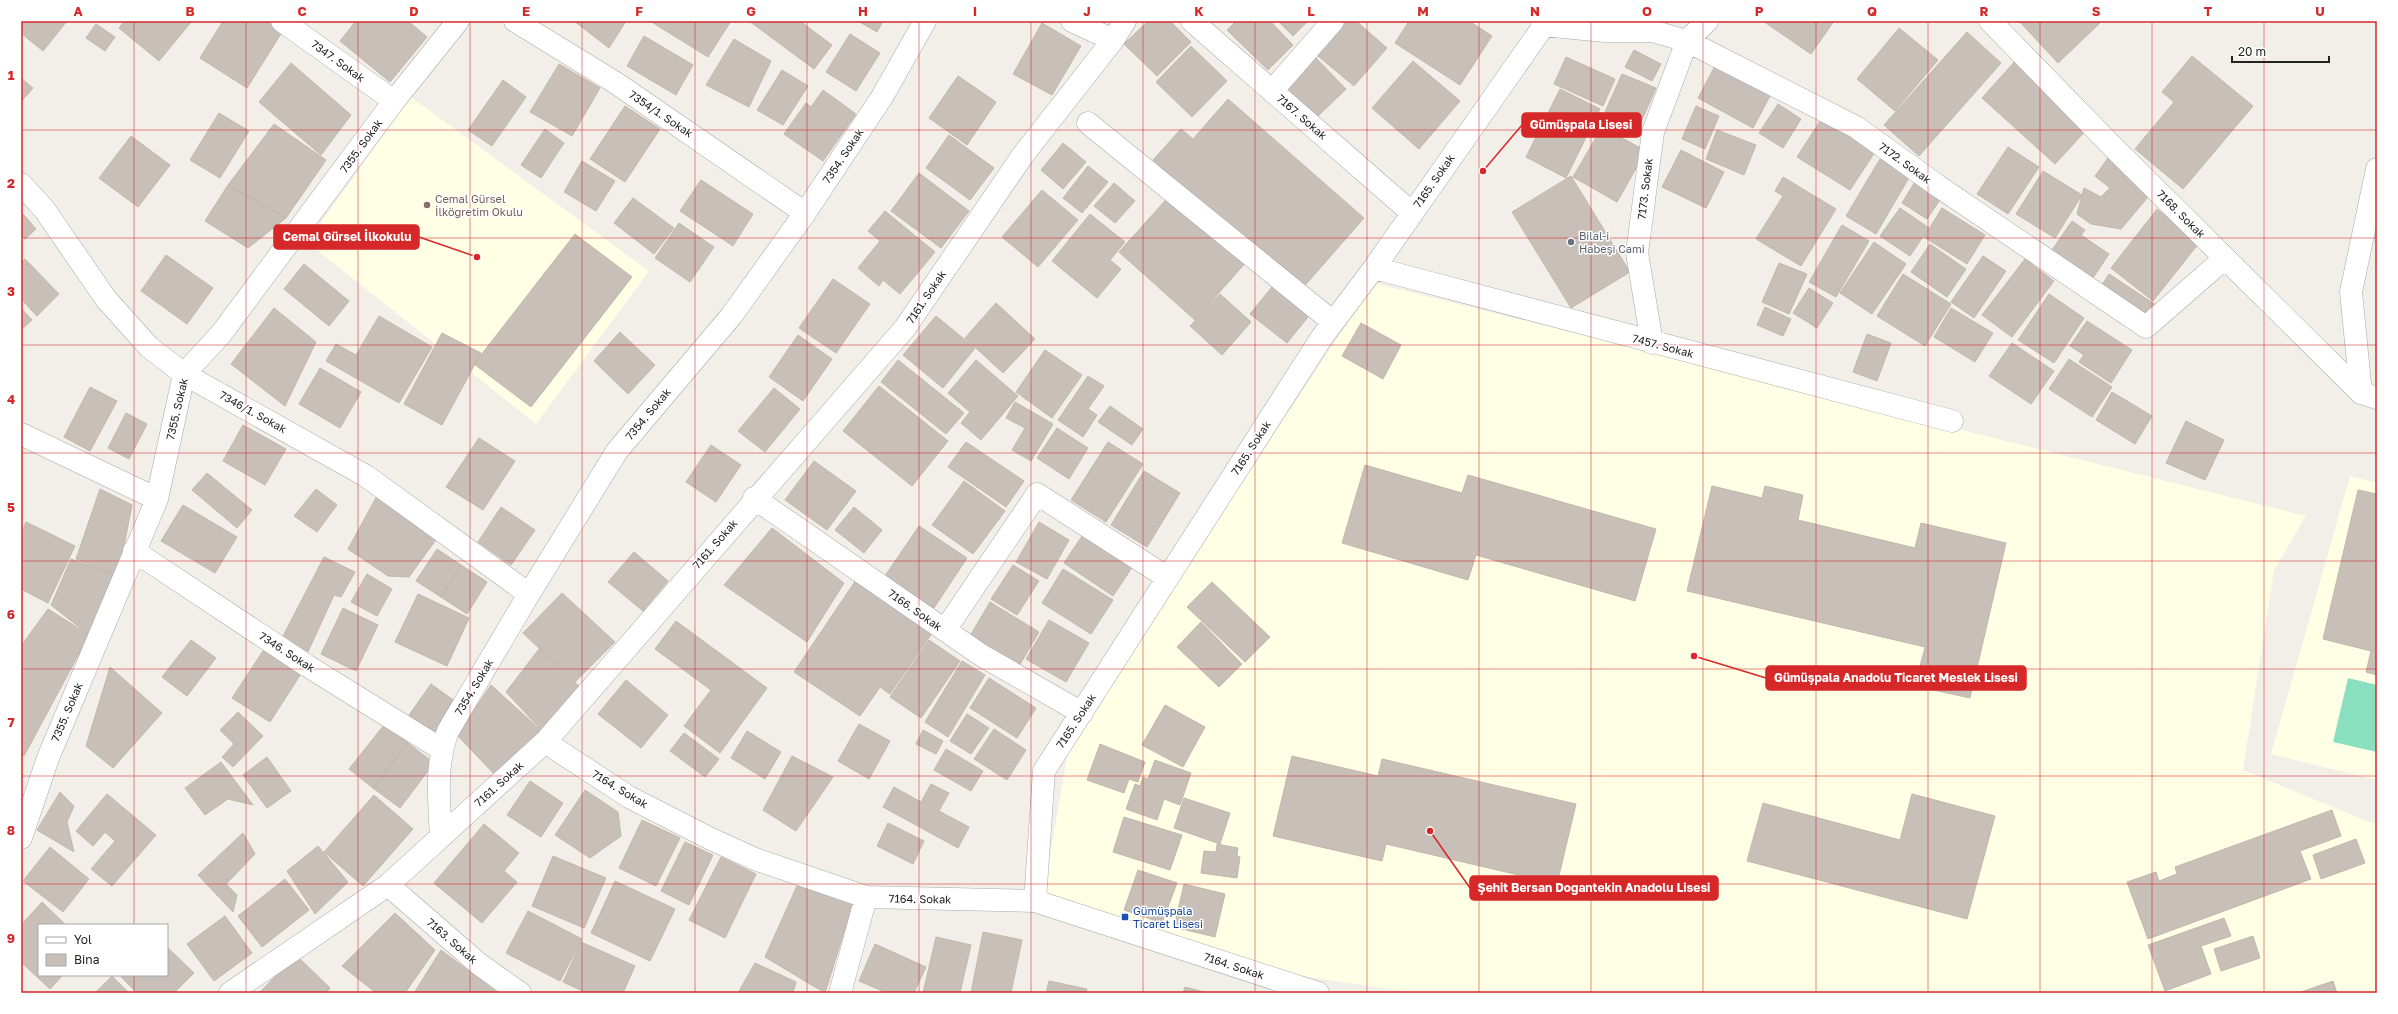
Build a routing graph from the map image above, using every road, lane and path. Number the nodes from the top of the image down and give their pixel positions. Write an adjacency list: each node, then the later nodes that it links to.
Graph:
1 (282, 21): 15 (street, 7347. Sokak)
2 (458, 21): 15 (street, 7355. Sokak)
3 (515, 21): 19 (street, 7354/1. Sokak)
4 (925, 21): 19 (street, 7354. Sokak)
5 (1072, 21): 12 (street)
6 (1125, 21): 12 (street, 7161. Sokak)
7 (1192, 21): 14 (street, 7167. Sokak)
8 (1333, 21): 14 (street)
9 (1707, 21): 13 (street)
10 (1990, 21): 21 (street, 7168. Sokak)
11 (1542, 22): 13 (street, 7172. Sokak); 20 (street, 7165. Sokak)
12 (1113, 40): 29 (street, 7161. Sokak)
13 (1687, 41): 21 (street, 7172. Sokak); 24 (street, 7173. Sokak)
14 (1272, 91): 20 (street, 7167. Sokak)
15 (394, 101): 25 (street, 7355. Sokak)
16 (1088, 123): 23 (street)
17 (2377, 169): 26 (street)
18 (21, 184): 25 (street, 7346/1. Sokak)
19 (805, 213): 33 (street, 7354. Sokak)
20 (1412, 213): 22 (street, 7165. Sokak)
21 (2226, 258): 26 (street, 7168. Sokak)
22 (1374, 268): 23 (street, 7165. Sokak); 24 (street, 7457. Sokak)
23 (1333, 322): 32 (street, 7165. Sokak)
24 (1652, 343): 27 (street, 7457. Sokak)
25 (184, 374): 30 (street, 7355. Sokak); 33 (street, 7346/1. Sokak)
26 (2369, 396)
27 (1952, 421)
28 (21, 434): 30 (street)
29 (754, 498): 34 (street, 7166. Sokak); 36 (street, 7161. Sokak)
30 (157, 499): 31 (street, 7355. Sokak)
31 (134, 551): 37 (street, 7346. Sokak); 39 (street, 7355. Sokak)
32 (1168, 578): 34 (street); 35 (street, 7165. Sokak)
33 (528, 594): 37 (street, 7354. Sokak)
34 (944, 630): 35 (street, 7166. Sokak)
35 (1082, 713): 42 (street, 7165. Sokak)
36 (545, 742): 38 (street, 7161. Sokak); 41 (street, 7164. Sokak)
37 (441, 749): 38 (street, 7354. Sokak)
38 (441, 837): 40 (street, 7161. Sokak)
39 (21, 838)
40 (388, 885): 43 (street, 7161. Sokak); 44 (street, 7163. Sokak)
41 (866, 897): 42 (street, 7164. Sokak); 45 (street)
42 (1035, 901): 46 (street, 7164. Sokak)
43 (230, 993)
44 (520, 993)
45 (840, 993)
46 (1318, 993)

